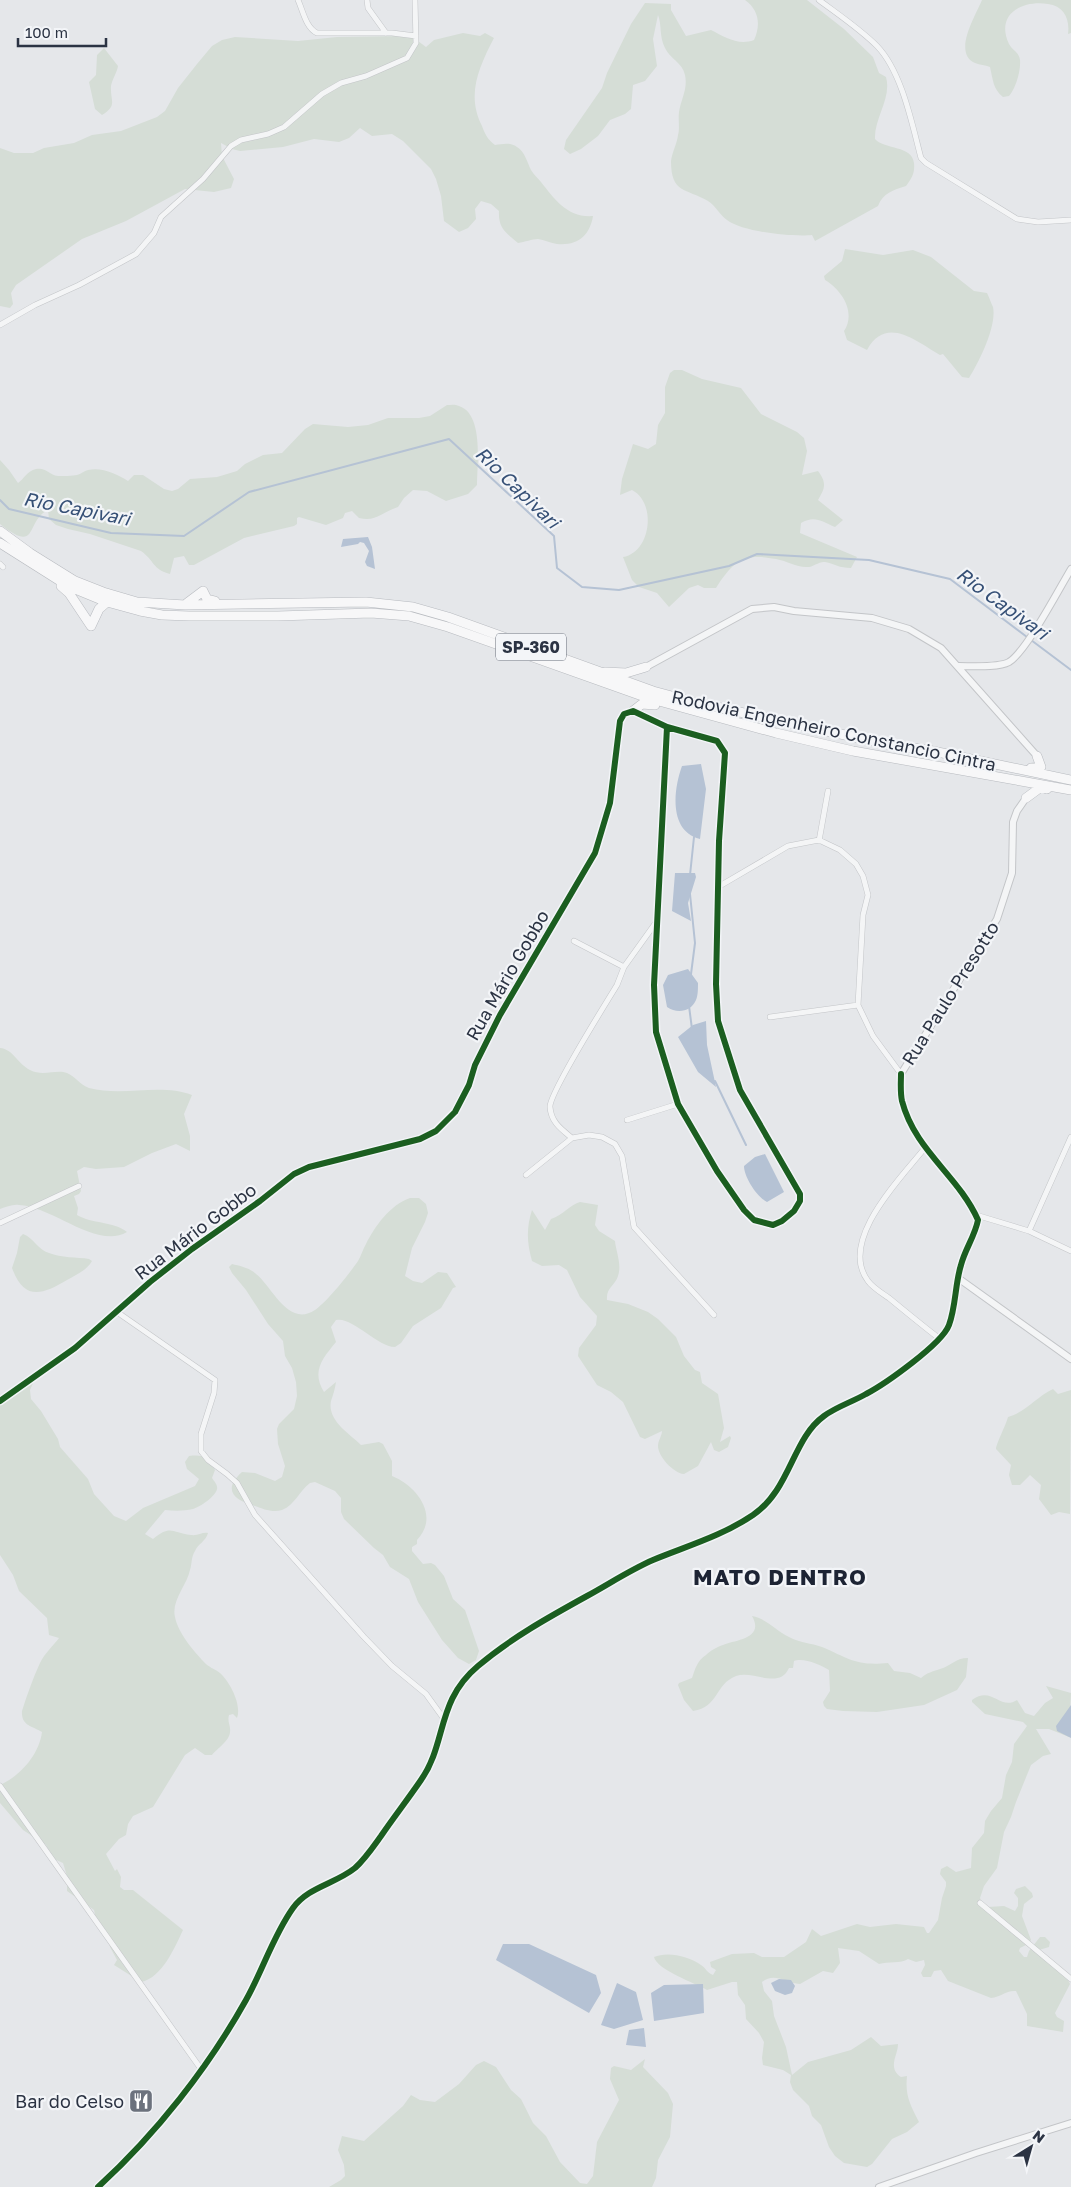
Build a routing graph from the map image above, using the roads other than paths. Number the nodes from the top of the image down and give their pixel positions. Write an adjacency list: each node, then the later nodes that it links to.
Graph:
1 (298, 0): 5 (street)
2 (367, 0): 5 (street)
3 (415, 0): 6 (street)
4 (819, 0): 7 (street)
5 (386, 33): 6 (street)
6 (416, 36): 8 (street)
7 (1071, 220)
8 (0, 325)
9 (0, 531): 16 (highway, Rodovia Engenheiro Constancio Cintra / SP-360)
10 (0, 542): 11 (highway, Rodovia Engenheiro Constancio Cintra / SP-360)
11 (37, 567): 13 (highway, Rodovia Engenheiro Constancio Cintra / SP-360); 13 (highway)
12 (1071, 569): 14 (street)
13 (107, 602): 17 (highway, Rodovia Engenheiro Constancio Cintra / SP-360)
14 (959, 666): 15 (street); 22 (street)
15 (646, 667): 16 (highway); 18 (highway)
16 (596, 671): 18 (highway, Rodovia Engenheiro Constancio Cintra / SP-360)
17 (603, 684): 19 (highway); 20 (highway, Rodovia Engenheiro Constancio Cintra / SP-360)
18 (653, 691): 23 (highway, Rodovia Engenheiro Constancio Cintra / SP-360)
19 (633, 711): 20 (highway); 21 (street); 49 (street, Rua Mário Gobbo)
20 (734, 722): 24 (highway, Rodovia Engenheiro Constancio Cintra / SP-360)
21 (667, 727): 30 (street); 31 (street)
22 (1037, 756): 23 (highway); 25 (highway)
23 (1007, 767): 25 (highway, Rodovia Engenheiro Constancio Cintra / SP-360)
24 (1004, 777): 27 (highway, Rodovia Engenheiro Constancio Cintra / SP-360); 28 (highway)
25 (1071, 779)
26 (828, 791): 29 (street)
27 (1071, 791): 28 (highway)
28 (1026, 798): 36 (street, Rua Paulo Presotto)
29 (819, 840): 30 (street); 34 (street)
30 (718, 887): 37 (street)
31 (657, 921): 33 (street); 37 (street)
32 (574, 941): 33 (street)
33 (624, 967): 40 (street)
34 (858, 1005): 35 (street); 36 (street)
35 (770, 1017)
36 (901, 1074): 41 (street)
37 (678, 1104): 38 (street)
38 (627, 1120)
39 (1071, 1137): 46 (street)
40 (572, 1138): 42 (street); 50 (street)
41 (924, 1149): 44 (street); 51 (street)
42 (526, 1176)
43 (79, 1186): 45 (street)
44 (976, 1215): 46 (street); 48 (street)
45 (0, 1223)
46 (1029, 1231): 47 (street)
47 (1071, 1251)
48 (958, 1278): 51 (street); 52 (street)
49 (117, 1312): 53 (street, Rua Mário Gobbo); 54 (street)
50 (714, 1315)
51 (940, 1339): 54 (street)
52 (1071, 1359)
53 (0, 1401)
54 (444, 1719): 58 (street)
55 (0, 1786): 58 (street)
56 (980, 1903): 57 (street)
57 (1071, 1978)
58 (201, 2069): 60 (street)
59 (1071, 2123): 61 (street)
60 (98, 2187)
61 (879, 2187)

